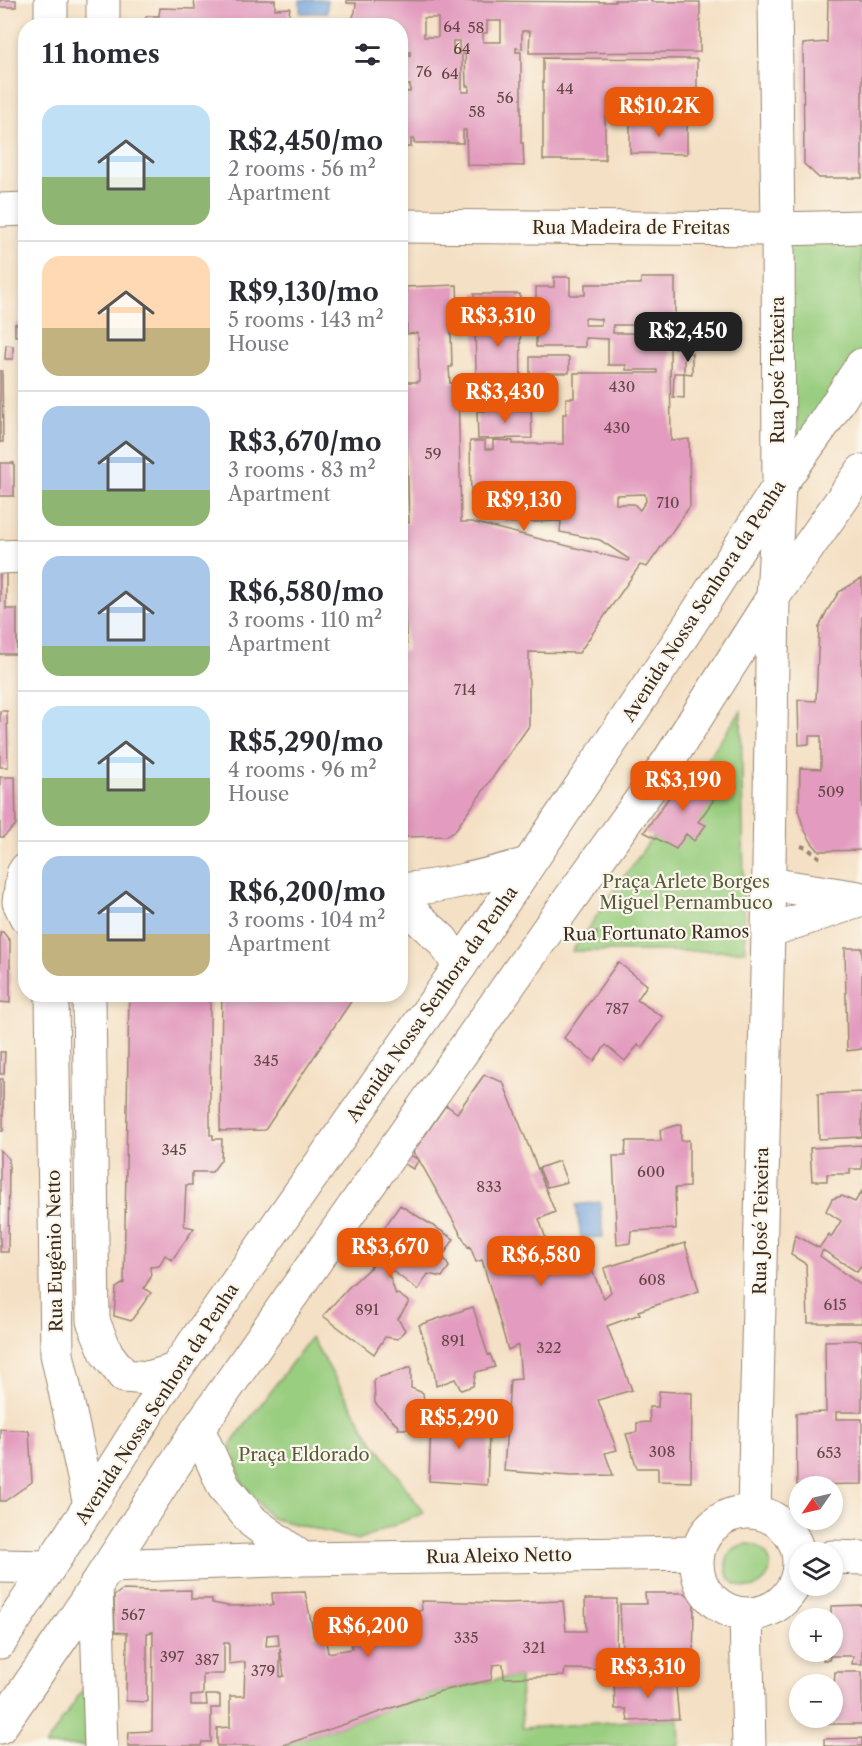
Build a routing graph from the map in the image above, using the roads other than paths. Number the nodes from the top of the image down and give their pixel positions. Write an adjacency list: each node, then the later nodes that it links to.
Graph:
1 (51, 0): 4 (street)
2 (103, 0): 5 (street)
3 (775, 0): 10 (street, Rua José Teixeira)
4 (51, 18)
5 (103, 18)
6 (18, 209): 7 (street)
7 (0, 210)
8 (408, 226): 10 (street, Rua Madeira de Freitas)
9 (862, 227): 10 (street, Rua Madeira de Freitas)
10 (778, 229): 13 (street, Rua José Teixeira)
11 (862, 364): 13 (street, Avenida Nossa Senhora da Penha)
12 (862, 471): 16 (street)
13 (779, 486): 16 (street, Rua José Teixeira); 17 (street, Avenida Nossa Senhora da Penha)
14 (18, 556): 15 (street)
15 (0, 557)
16 (773, 597): 19 (street, Rua José Teixeira); 31 (street)
17 (528, 864): 20 (street); 25 (street, Avenida Nossa Senhora da Penha)
18 (16, 874): 21 (street)
19 (769, 884): 22 (street, Rua Fortunato Ramos); 24 (street, Rua Fortunato Ramos)
20 (408, 889)
21 (18, 893)
22 (862, 899): 24 (street, Rua Fortunato Ramos)
23 (408, 913): 25 (street)
24 (768, 931): 33 (street, Rua José Teixeira)
25 (460, 966): 30 (street, Avenida Nossa Senhora da Penha)
26 (52, 1002): 28 (street, Rua Eugênio Netto)
27 (89, 1002): 29 (street, Rua Eugênio Netto)
28 (57, 1354): 29 (street); 32 (street, Rua Eugênio Netto)
29 (107, 1354): 30 (street, Rua Eugênio Netto)
30 (175, 1370): 32 (street, Avenida Nossa Senhora da Penha)
31 (198, 1429): 37 (street); 41 (street)
32 (90, 1505): 40 (street, Avenida Nossa Senhora da Penha)
33 (754, 1512): 34 (street); 35 (street)
34 (795, 1542)
35 (696, 1553): 37 (street, Rua Aleixo Netto); 43 (street)
36 (843, 1557): 38 (street)
37 (303, 1558): 41 (street, Rua Aleixo Netto)
38 (862, 1558)
39 (0, 1566): 40 (street)
40 (49, 1567): 44 (street, Avenida Nossa Senhora da Penha)
41 (103, 1576): 45 (street); 46 (street)
42 (789, 1594): 43 (street)
43 (746, 1615): 47 (street)
44 (0, 1641)
45 (0, 1727)
46 (101, 1746)
47 (749, 1746)

